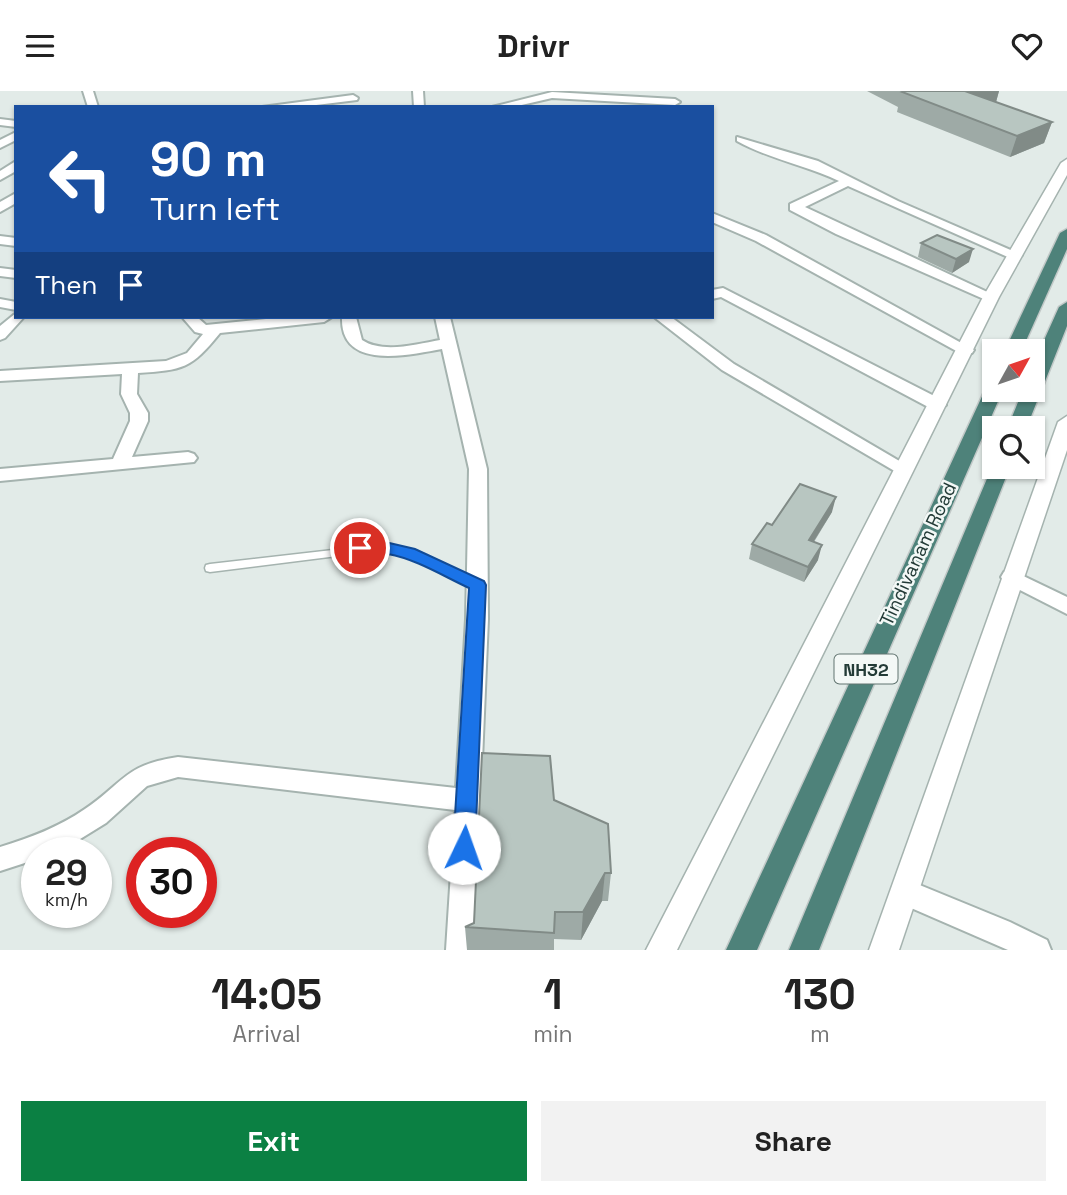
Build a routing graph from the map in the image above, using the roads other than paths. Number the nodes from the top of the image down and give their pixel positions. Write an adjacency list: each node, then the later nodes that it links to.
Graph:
1 (353, 99): 3 (street)
2 (675, 102): 4 (street)
3 (288, 105)
4 (506, 105)
5 (741, 139): 7 (street)
6 (1067, 163): 12 (street)
7 (847, 182): 12 (street); 14 (street)
8 (14, 199): 9 (street)
9 (0, 211)
10 (714, 218): 27 (street)
11 (1067, 233): 25 (highway)
12 (1015, 255): 14 (street)
13 (714, 294): 32 (street)
14 (991, 297): 27 (street)
15 (1067, 307): 28 (highway)
16 (14, 319): 24 (street)
17 (191, 319): 23 (street)
18 (287, 319): 22 (street)
19 (349, 319): 26 (street)
20 (443, 319): 26 (street)
21 (665, 319): 36 (street)
22 (250, 321): 23 (street)
23 (214, 330): 29 (street)
24 (0, 335)
25 (1018, 339)
26 (449, 343): 41 (street)
27 (965, 350): 32 (street)
28 (1045, 359)
29 (130, 370): 30 (street); 35 (street)
30 (0, 376)
31 (988, 403): 49 (highway, Tindivanam Road / NH32)
32 (938, 405): 36 (street)
33 (1066, 426): 40 (street)
34 (188, 458): 35 (street)
35 (120, 464): 37 (street)
36 (904, 469): 48 (street)
37 (1, 477)
38 (995, 479): 50 (highway, NH32)
39 (210, 568): 41 (lane)
40 (1011, 577): 42 (street); 45 (street)
41 (478, 585): 43 (street)
42 (1067, 607)
43 (466, 800): 44 (street); 47 (street)
44 (0, 859)
45 (905, 892): 46 (street); 51 (street)
46 (1028, 948)
47 (460, 950)
48 (661, 950)
49 (741, 950)
50 (804, 950)
51 (884, 950)

